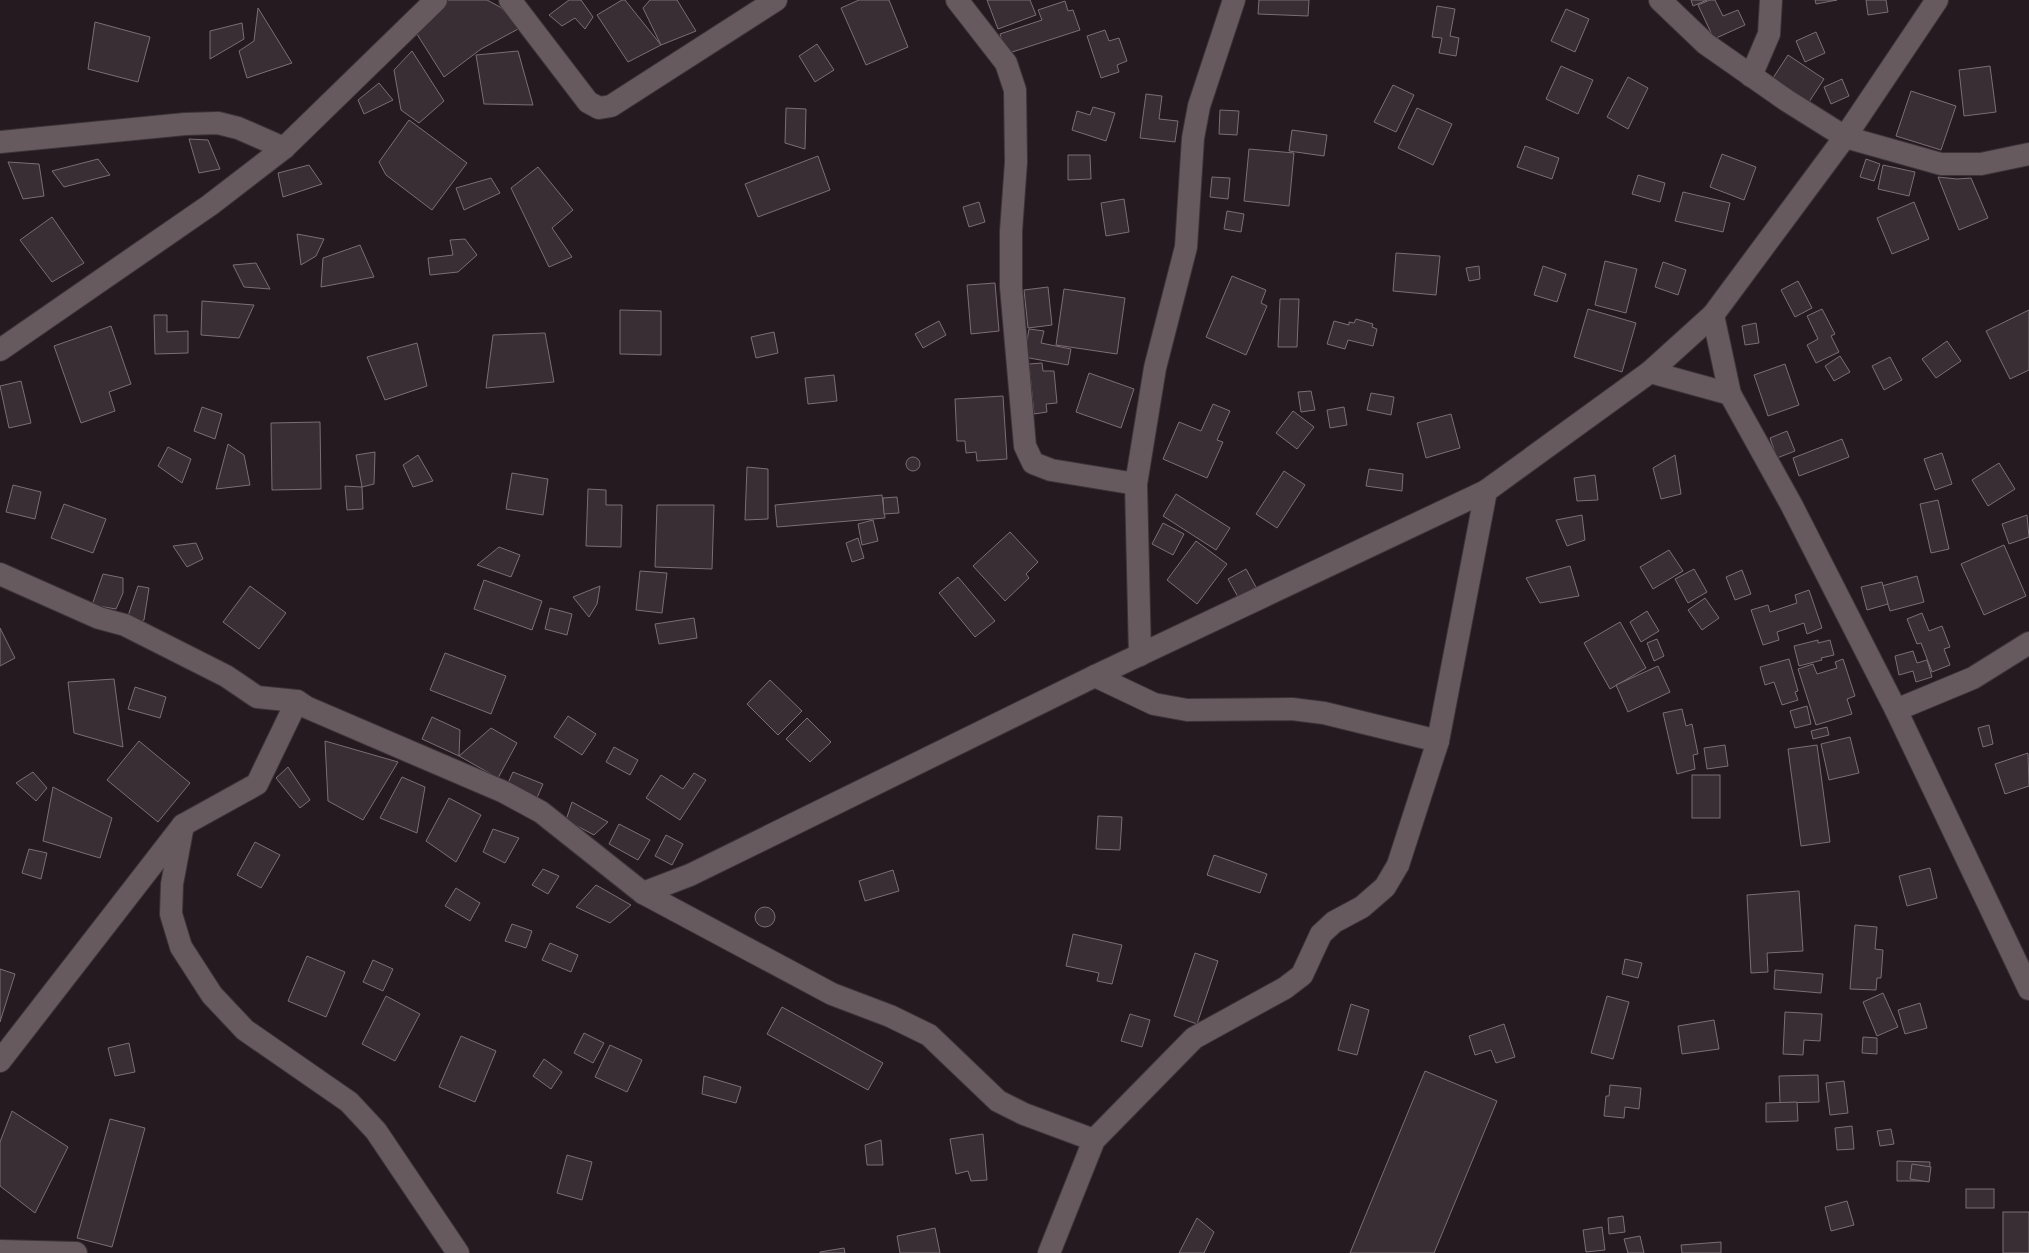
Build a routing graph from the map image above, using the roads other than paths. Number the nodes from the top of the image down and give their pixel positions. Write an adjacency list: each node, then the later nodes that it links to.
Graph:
1 (436, 0): 12 (street)
2 (510, 0): 3 (street)
3 (776, 0)
4 (957, 0): 18 (street)
5 (1234, 0): 18 (street)
6 (1660, 0): 9 (street)
7 (1771, 0): 9 (street)
8 (1937, 0): 10 (street)
9 (1751, 76): 10 (street)
10 (1845, 137): 13 (street); 14 (street)
11 (0, 142): 12 (street)
12 (284, 148): 15 (street)
13 (2029, 154)
14 (1713, 315): 16 (street); 17 (street)
15 (0, 350)
16 (1650, 372): 17 (street); 19 (street)
17 (1730, 394): 25 (street)
18 (1136, 484): 22 (street)
19 (1486, 491): 22 (street); 26 (street)
20 (0, 574): 24 (street)
21 (2029, 643): 25 (street)
22 (1140, 655): 23 (street)
23 (1095, 676): 26 (street); 28 (street)
24 (297, 701): 27 (street); 28 (street)
25 (1896, 710): 29 (street)
26 (1438, 741): 31 (street)
27 (183, 825): 30 (street); 34 (street)
28 (643, 893): 31 (street)
29 (2029, 989)
30 (4, 1050)
31 (1094, 1140): 35 (street)
32 (0, 1251): 33 (street)
33 (76, 1253)
34 (458, 1253)
35 (1050, 1253)

